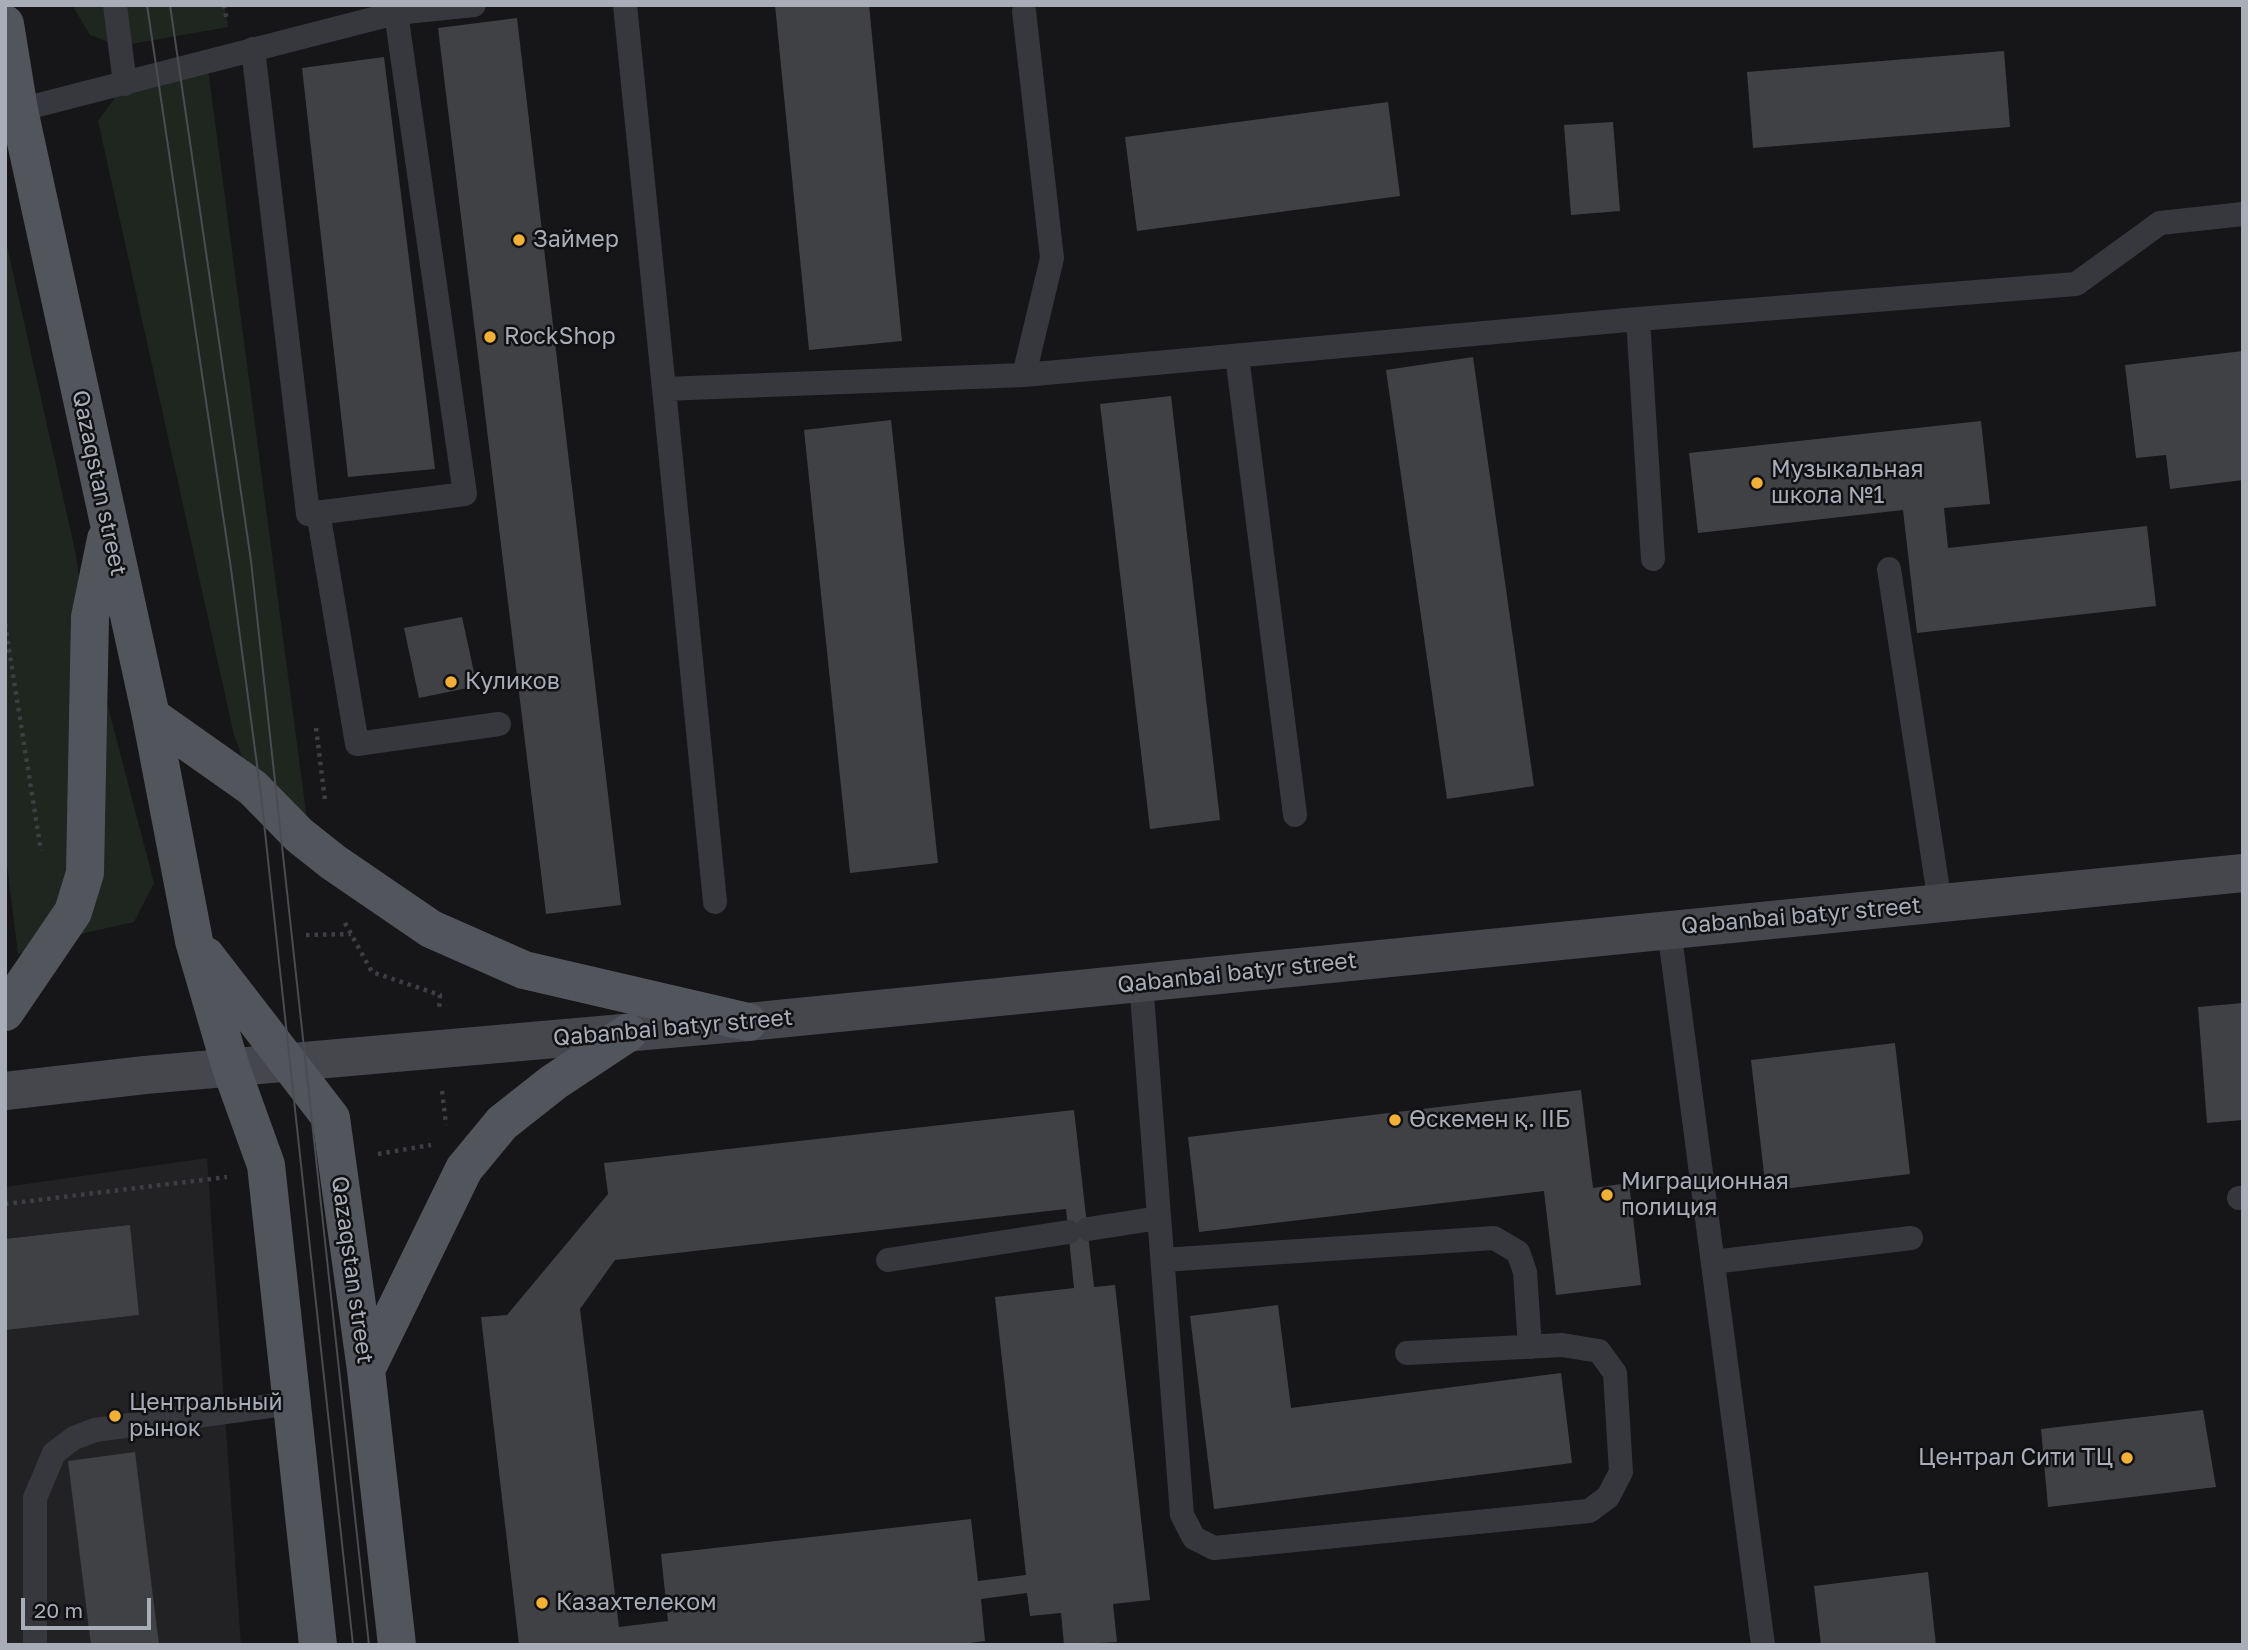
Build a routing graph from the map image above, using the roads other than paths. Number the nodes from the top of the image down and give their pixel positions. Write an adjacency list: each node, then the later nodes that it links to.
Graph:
1 (115, 5): 8 (lane)
2 (474, 5): 5 (lane)
3 (625, 5): 14 (lane)
4 (1024, 11): 13 (lane)
5 (396, 13): 7 (lane); 15 (lane)
6 (5, 24): 9 (main road, Qazaqstan street)
7 (253, 49): 8 (lane); 15 (lane)
8 (125, 84): 9 (lane)
9 (19, 110): 16 (main road, Qazaqstan street)
10 (2243, 214): 11 (lane)
11 (1638, 319): 12 (lane); 17 (lane)
12 (1237, 356): 13 (lane); 21 (lane)
13 (1024, 375): 14 (lane)
14 (664, 389): 23 (lane)
15 (318, 513): 20 (lane)
16 (109, 527): 19 (main road, Qazaqstan street); 28 (main road)
17 (1653, 559)
18 (1889, 569): 24 (lane)
19 (151, 716): 26 (main road, Qazaqstan street); 29 (main road)
20 (499, 724)
21 (1295, 815)
22 (2243, 873): 24 (street, Qabanbai batyr street)
23 (715, 902)
24 (1940, 903): 25 (street, Qabanbai batyr street)
25 (1669, 929): 27 (street, Qabanbai batyr street); 38 (lane)
26 (194, 941): 31 (main road, Qazaqstan street); 32 (main road, Qazaqstan street)
27 (1141, 982): 29 (street, Qabanbai batyr street); 34 (lane)
28 (5, 1012)
29 (748, 1022): 30 (street, Qabanbai batyr street)
30 (628, 1033): 31 (street, Qabanbai batyr street); 41 (main road)
31 (290, 1061): 32 (street, Qabanbai batyr street); 41 (main road, Qazaqstan street)
32 (231, 1068): 33 (street, Qabanbai batyr street); 42 (main road, Qazaqstan street)
33 (5, 1091)
34 (1159, 1218): 36 (lane); 37 (lane)
35 (1912, 1238): 38 (lane)
36 (888, 1260)
37 (1163, 1260): 39 (lane); 39 (lane)
38 (1713, 1262): 46 (lane)
39 (1530, 1347): 40 (lane)
40 (1407, 1353)
41 (366, 1370): 45 (main road, Qazaqstan street)
42 (290, 1404): 43 (lane); 44 (main road, Qazaqstan street)
43 (35, 1645)
44 (318, 1645)
45 (397, 1645)
46 (1763, 1645)

